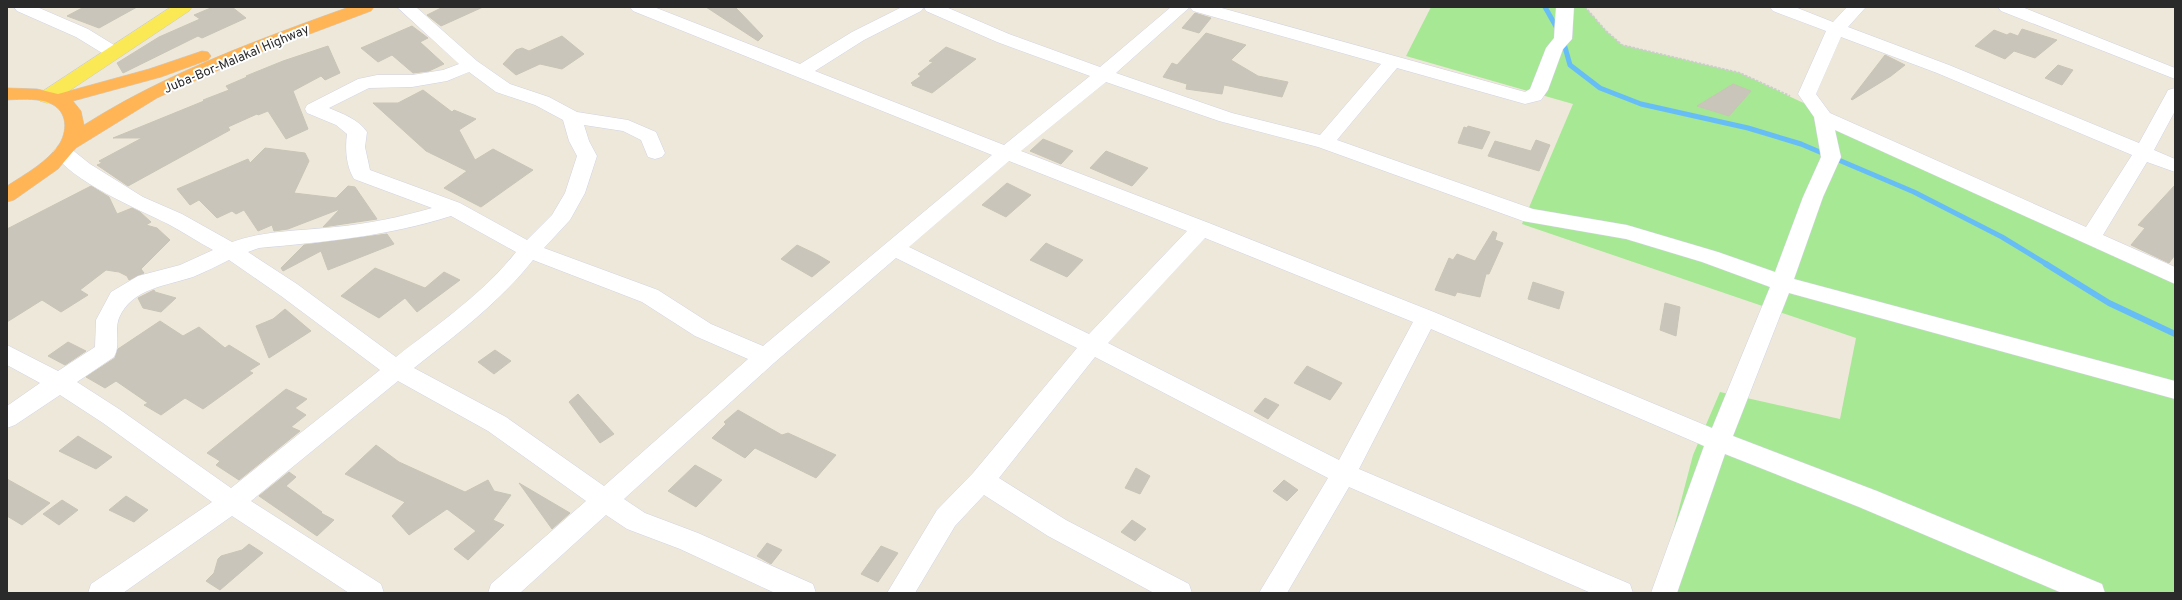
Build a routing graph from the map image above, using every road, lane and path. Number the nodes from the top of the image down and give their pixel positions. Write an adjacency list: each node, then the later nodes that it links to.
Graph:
1 (23, 7): 16 (street)
2 (183, 7): 16 (main road)
3 (334, 7): 24 (highway, Juba-Bor-Malakal Highway)
4 (365, 7): 28 (highway, Juba-Bor-Malakal Highway)
5 (406, 7): 18 (street)
6 (640, 7): 19 (street)
7 (932, 7): 21 (street)
8 (1181, 7): 21 (street)
9 (1199, 7): 17 (street)
10 (1565, 7): 17 (street)
11 (1779, 7): 15 (street)
12 (1857, 7): 15 (street)
13 (2007, 7): 20 (street)
14 (905, 8): 19 (street)
15 (1836, 29): 26 (street); 31 (street)
16 (113, 52): 24 (main road)
17 (1392, 61): 27 (street)
18 (471, 65): 25 (street); 34 (street)
19 (802, 71): 30 (street)
20 (2175, 74)
21 (1103, 75): 27 (street); 30 (street)
22 (7, 94): 24 (highway, Juba-Bor-Malakal Highway)
23 (2175, 94): 31 (street)
24 (52, 98): 28 (highway)
25 (572, 117): 29 (street); 38 (street)
26 (1823, 117): 36 (street); 41 (street)
27 (1324, 142): 41 (street)
28 (66, 148): 33 (highway, Juba-Bor-Malakal Highway); 39 (street)
29 (654, 153)
30 (1006, 153): 35 (street); 37 (street)
31 (2143, 153): 32 (street); 36 (street)
32 (2175, 166)
33 (7, 194)
34 (453, 208): 38 (street); 39 (street)
35 (1202, 228): 42 (street); 43 (street)
36 (2090, 238): 40 (street)
37 (894, 248): 43 (street); 45 (street)
38 (530, 250): 45 (street); 46 (street)
39 (231, 251): 46 (street); 47 (street)
40 (2175, 276)
41 (1782, 283): 48 (street); 50 (street)
42 (1426, 318): 50 (street); 51 (street)
43 (1092, 345): 51 (street); 52 (street)
44 (7, 354): 47 (street)
45 (766, 357): 53 (street)
46 (397, 370): 53 (street); 54 (street)
47 (60, 383): 49 (street); 54 (street)
48 (2175, 390)
49 (7, 418)
50 (1718, 441): 63 (street); 64 (street)
51 (1344, 474): 61 (street); 62 (street)
52 (982, 480): 59 (street); 60 (street)
53 (604, 500): 57 (street); 58 (street)
54 (232, 502): 55 (street); 56 (street)
55 (101, 593)
56 (371, 593)
57 (501, 593)
58 (803, 593)
59 (900, 593)
60 (1179, 593)
61 (1272, 593)
62 (1620, 593)
63 (1664, 593)
64 (2092, 593)

